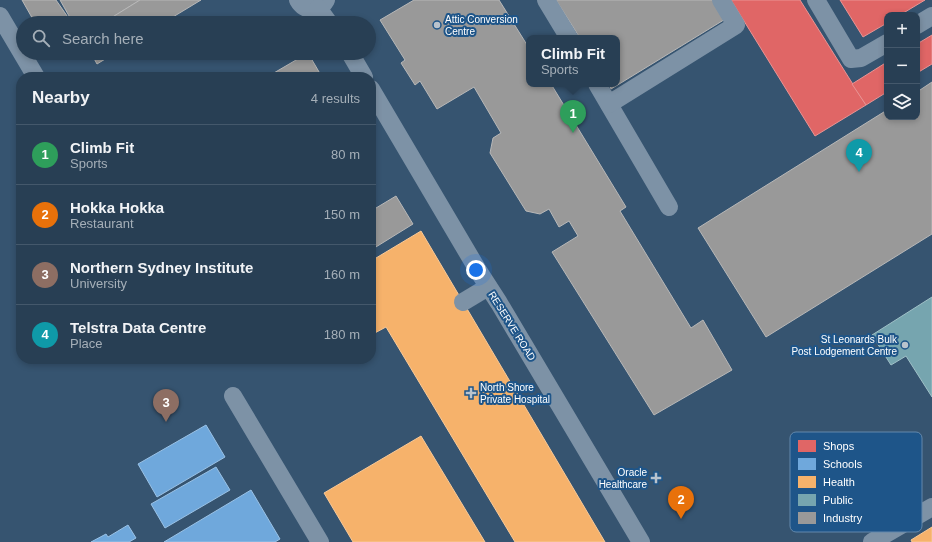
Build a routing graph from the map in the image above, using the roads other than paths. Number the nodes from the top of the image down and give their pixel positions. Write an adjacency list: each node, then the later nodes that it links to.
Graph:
1 (298, 0): 5 (street)
2 (546, 0): 10 (street)
3 (721, 0): 19 (street)
4 (816, 0): 12 (street)
5 (322, 4): 7 (street)
6 (0, 16): 11 (street)
7 (326, 16)
8 (932, 16): 9 (street)
9 (920, 23)
10 (567, 35)
11 (16, 43)
12 (884, 45)
13 (26, 60): 15 (street)
14 (354, 60): 16 (street)
15 (33, 72)
16 (361, 72)
17 (599, 87): 19 (street)
18 (376, 97): 21 (street, RESERVE ROAD)
19 (609, 104): 20 (street)
20 (669, 207)
21 (488, 287): 22 (street); 28 (street, RESERVE ROAD)
22 (463, 302)
23 (233, 396): 27 (street)
24 (932, 507): 25 (street)
25 (922, 515)
26 (897, 536): 31 (street)
27 (320, 542)
28 (641, 542)
29 (645, 542): 30 (street)
30 (654, 542)
31 (872, 542)

